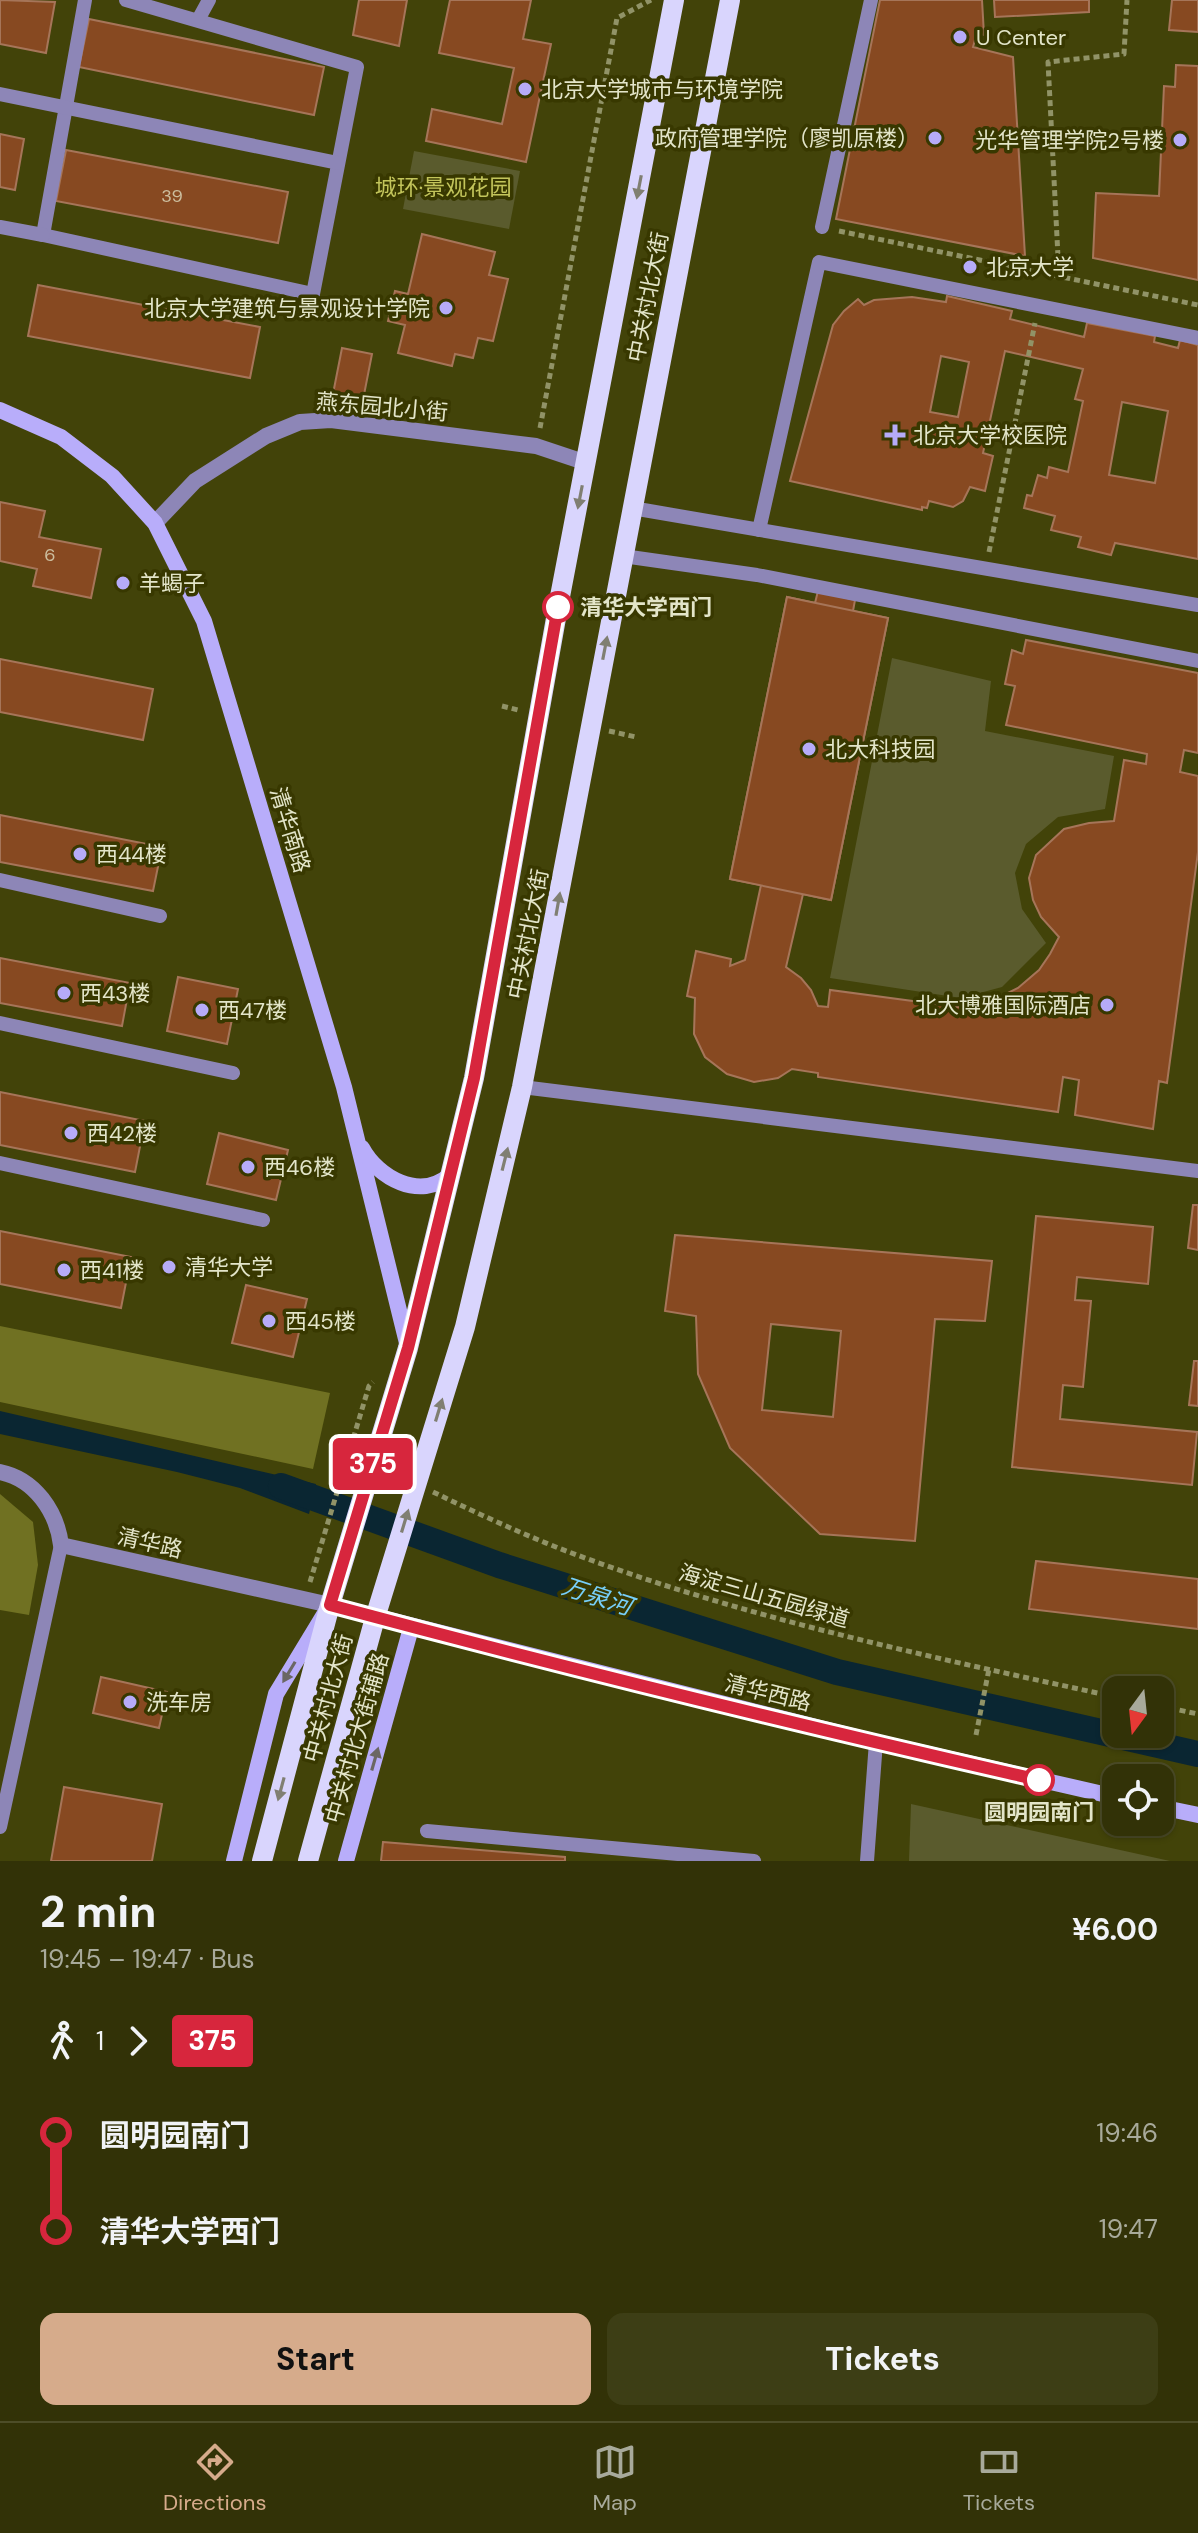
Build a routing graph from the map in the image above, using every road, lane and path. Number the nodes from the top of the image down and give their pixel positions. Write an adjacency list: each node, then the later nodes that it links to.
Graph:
1 (85, 0): 11 (lane)
2 (126, 0): 9 (lane)
3 (209, 0): 9 (lane)
4 (651, 0): 21 (path)
5 (674, 0): 22 (main road, 中关村北大街, one-way to 22)
6 (730, 0): 23 (main road, 中关村北大街)
7 (871, 0): 14 (lane)
8 (1127, 0): 16 (path)
9 (198, 20): 12 (lane)
10 (0, 94): 11 (lane)
11 (66, 106): 12 (lane); 15 (lane)
12 (338, 163): 15 (lane)
13 (0, 227): 15 (lane)
14 (822, 227): 16 (path)
15 (43, 235)
16 (1059, 276): 17 (path)
17 (1198, 305)
18 (1035, 325): 27 (path)
19 (1198, 338): 25 (lane)
20 (0, 410): 24 (street, 清华南路)
21 (536, 446): 22 (street, 燕东园北小街); 24 (street, 燕东园北小街)
22 (587, 463): 38 (main road, 中关村北大街, one-way to 38)
23 (632, 508): 25 (lane); 26 (main road, 中关村北大街)
24 (155, 523): 35 (street, 清华南路)
25 (759, 530): 27 (lane)
26 (623, 556): 29 (lane); 34 (main road, 中关村北大街, one-way to 26)
27 (986, 569): 28 (lane)
28 (1198, 605)
29 (1198, 661)
30 (0, 880): 31 (lane)
31 (160, 916)
32 (0, 1023): 33 (lane)
33 (233, 1073)
34 (522, 1087): 37 (lane); 43 (main road, 中关村北大街, one-way to 34)
35 (357, 1139): 38 (street); 40 (street, 清华南路)
36 (0, 1163): 39 (lane)
37 (1198, 1171)
38 (450, 1175): 40 (main road, 中关村北大街)
39 (263, 1220)
40 (408, 1348): 46 (main road, 中关村北大街)
41 (346, 1462): 44 (path)
42 (0, 1472): 45 (street)
43 (416, 1485): 47 (main road, 中关村北大街, one-way to 43); 49 (path, 海淀三山五园绿道)
44 (324, 1535)
45 (61, 1545): 46 (street, 清华路); 58 (lane)
46 (330, 1605): 47 (street, 清华西路); 60 (street, one-way to 60); 61 (main road, 中关村北大街, one-way to 61)
47 (375, 1618): 48 (street, 清华西路); 62 (main road, 中关村北大街)
48 (411, 1628): 54 (street, 清华西路); 63 (street, 中关村北大街辅路, one-way to 48)
49 (989, 1669): 50 (path, 海淀三山五园绿道); 53 (path)
50 (1102, 1694)
51 (1174, 1709): 52 (path)
52 (1198, 1714)
53 (976, 1735)
54 (876, 1742): 55 (street, 清华西路); 65 (lane)
55 (1102, 1794)
56 (1174, 1810): 57 (street)
57 (1198, 1815)
58 (0, 1827)
59 (427, 1831): 64 (lane)
60 (234, 1861)
61 (262, 1861)
62 (308, 1861)
63 (346, 1861)
64 (754, 1861)
65 (867, 1861)

